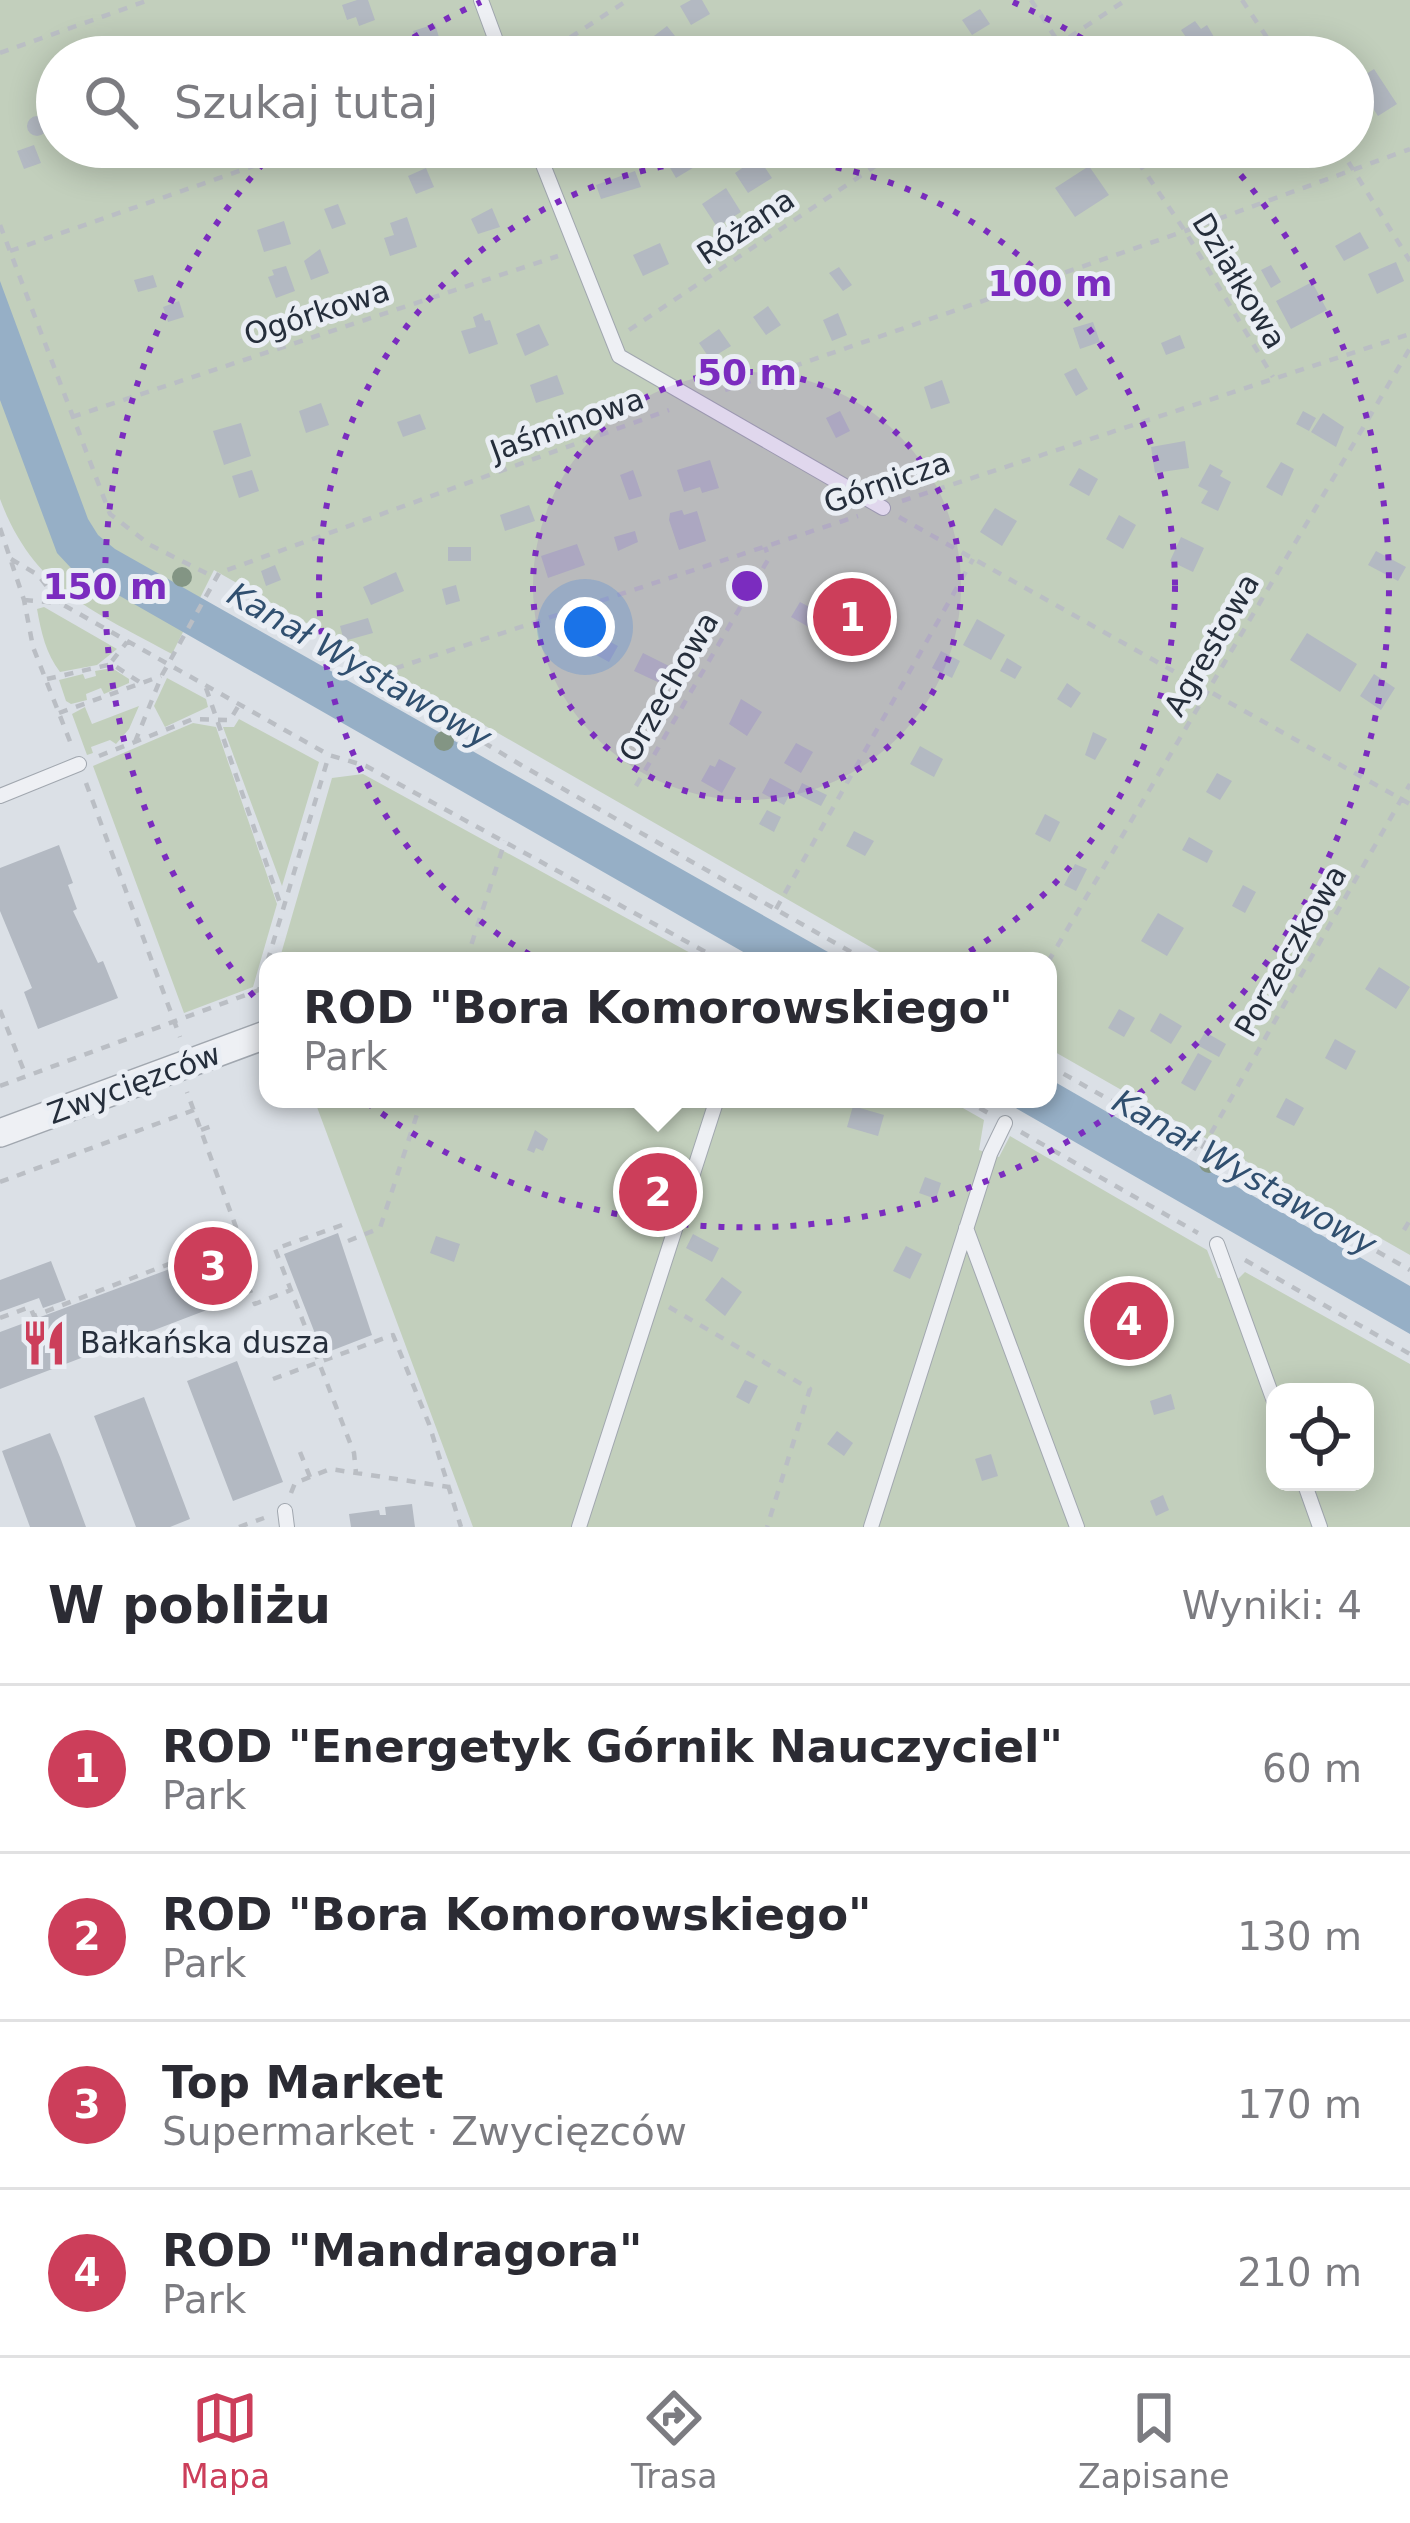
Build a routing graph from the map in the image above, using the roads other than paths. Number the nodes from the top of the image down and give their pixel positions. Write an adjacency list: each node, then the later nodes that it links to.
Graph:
1 (481, 0): 2 (lane)
2 (494, 36)
3 (544, 168): 4 (lane)
4 (883, 508)
5 (79, 764): 6 (lane)
6 (0, 796)
7 (259, 1037): 10 (street, Zwycięzców)
8 (714, 1108): 17 (lane)
9 (1005, 1123): 11 (lane)
10 (0, 1133)
11 (966, 1228): 18 (lane); 19 (lane)
12 (1216, 1244): 13 (lane)
13 (1267, 1383)
14 (1307, 1491): 20 (lane)
15 (285, 1510): 16 (lane)
16 (287, 1527)
17 (579, 1527)
18 (871, 1527)
19 (1077, 1527)
20 (1320, 1527)

